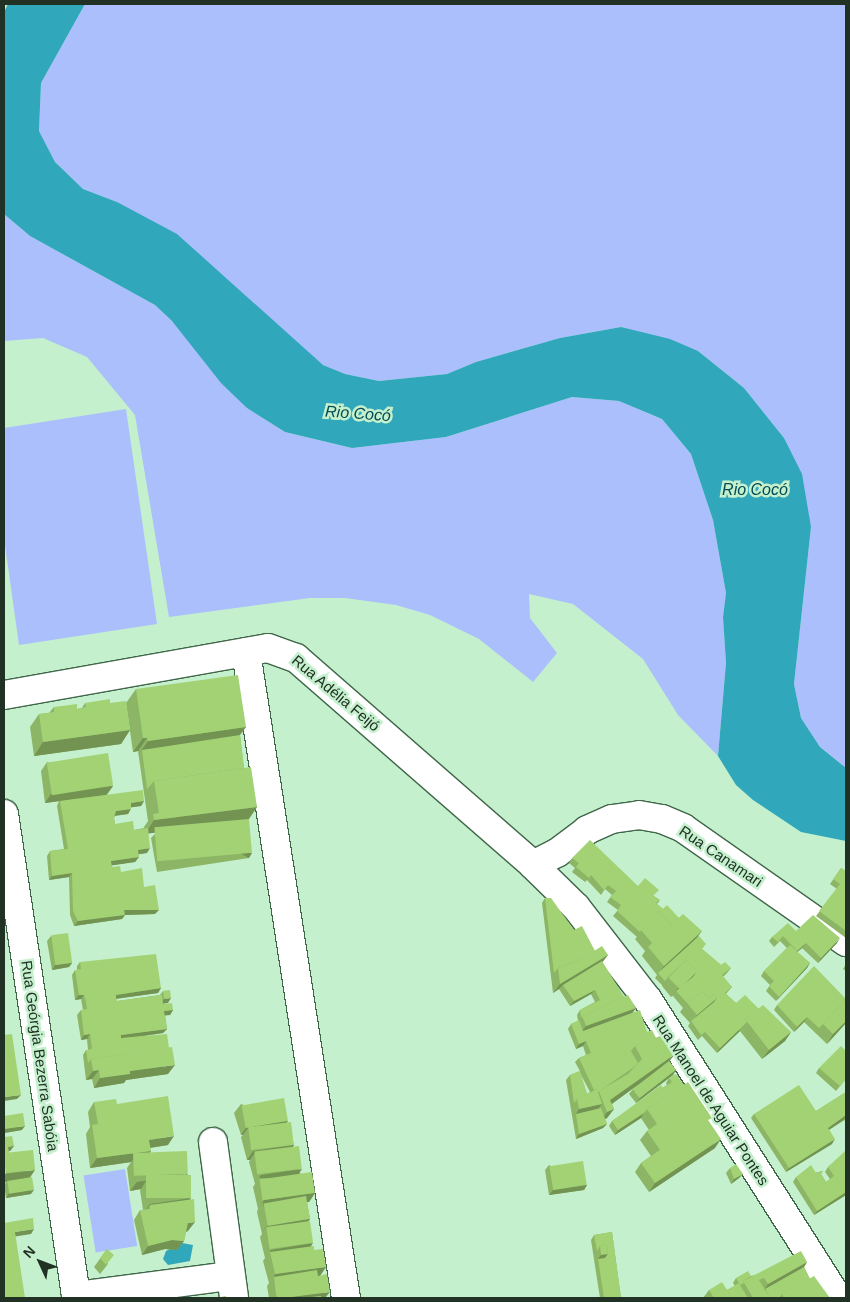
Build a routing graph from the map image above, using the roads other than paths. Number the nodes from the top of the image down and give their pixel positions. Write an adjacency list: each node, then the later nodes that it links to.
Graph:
1 (246, 652): 2 (street, Rua Adélia Feijó); 4 (street, Rua Adélia Feijó); 10 (street)
2 (4, 695)
3 (4, 814): 9 (street, Rua Geórgia Bezerra Sabóia)
4 (533, 865): 5 (street, Rua Adélia Feijó); 6 (street, Rua Canamari)
5 (576, 907): 11 (street, Rua Manoel de Aguiar Pontes)
6 (846, 942)
7 (213, 1142): 8 (street)
8 (232, 1287): 9 (street)
9 (76, 1297)
10 (346, 1298)
11 (838, 1298)

